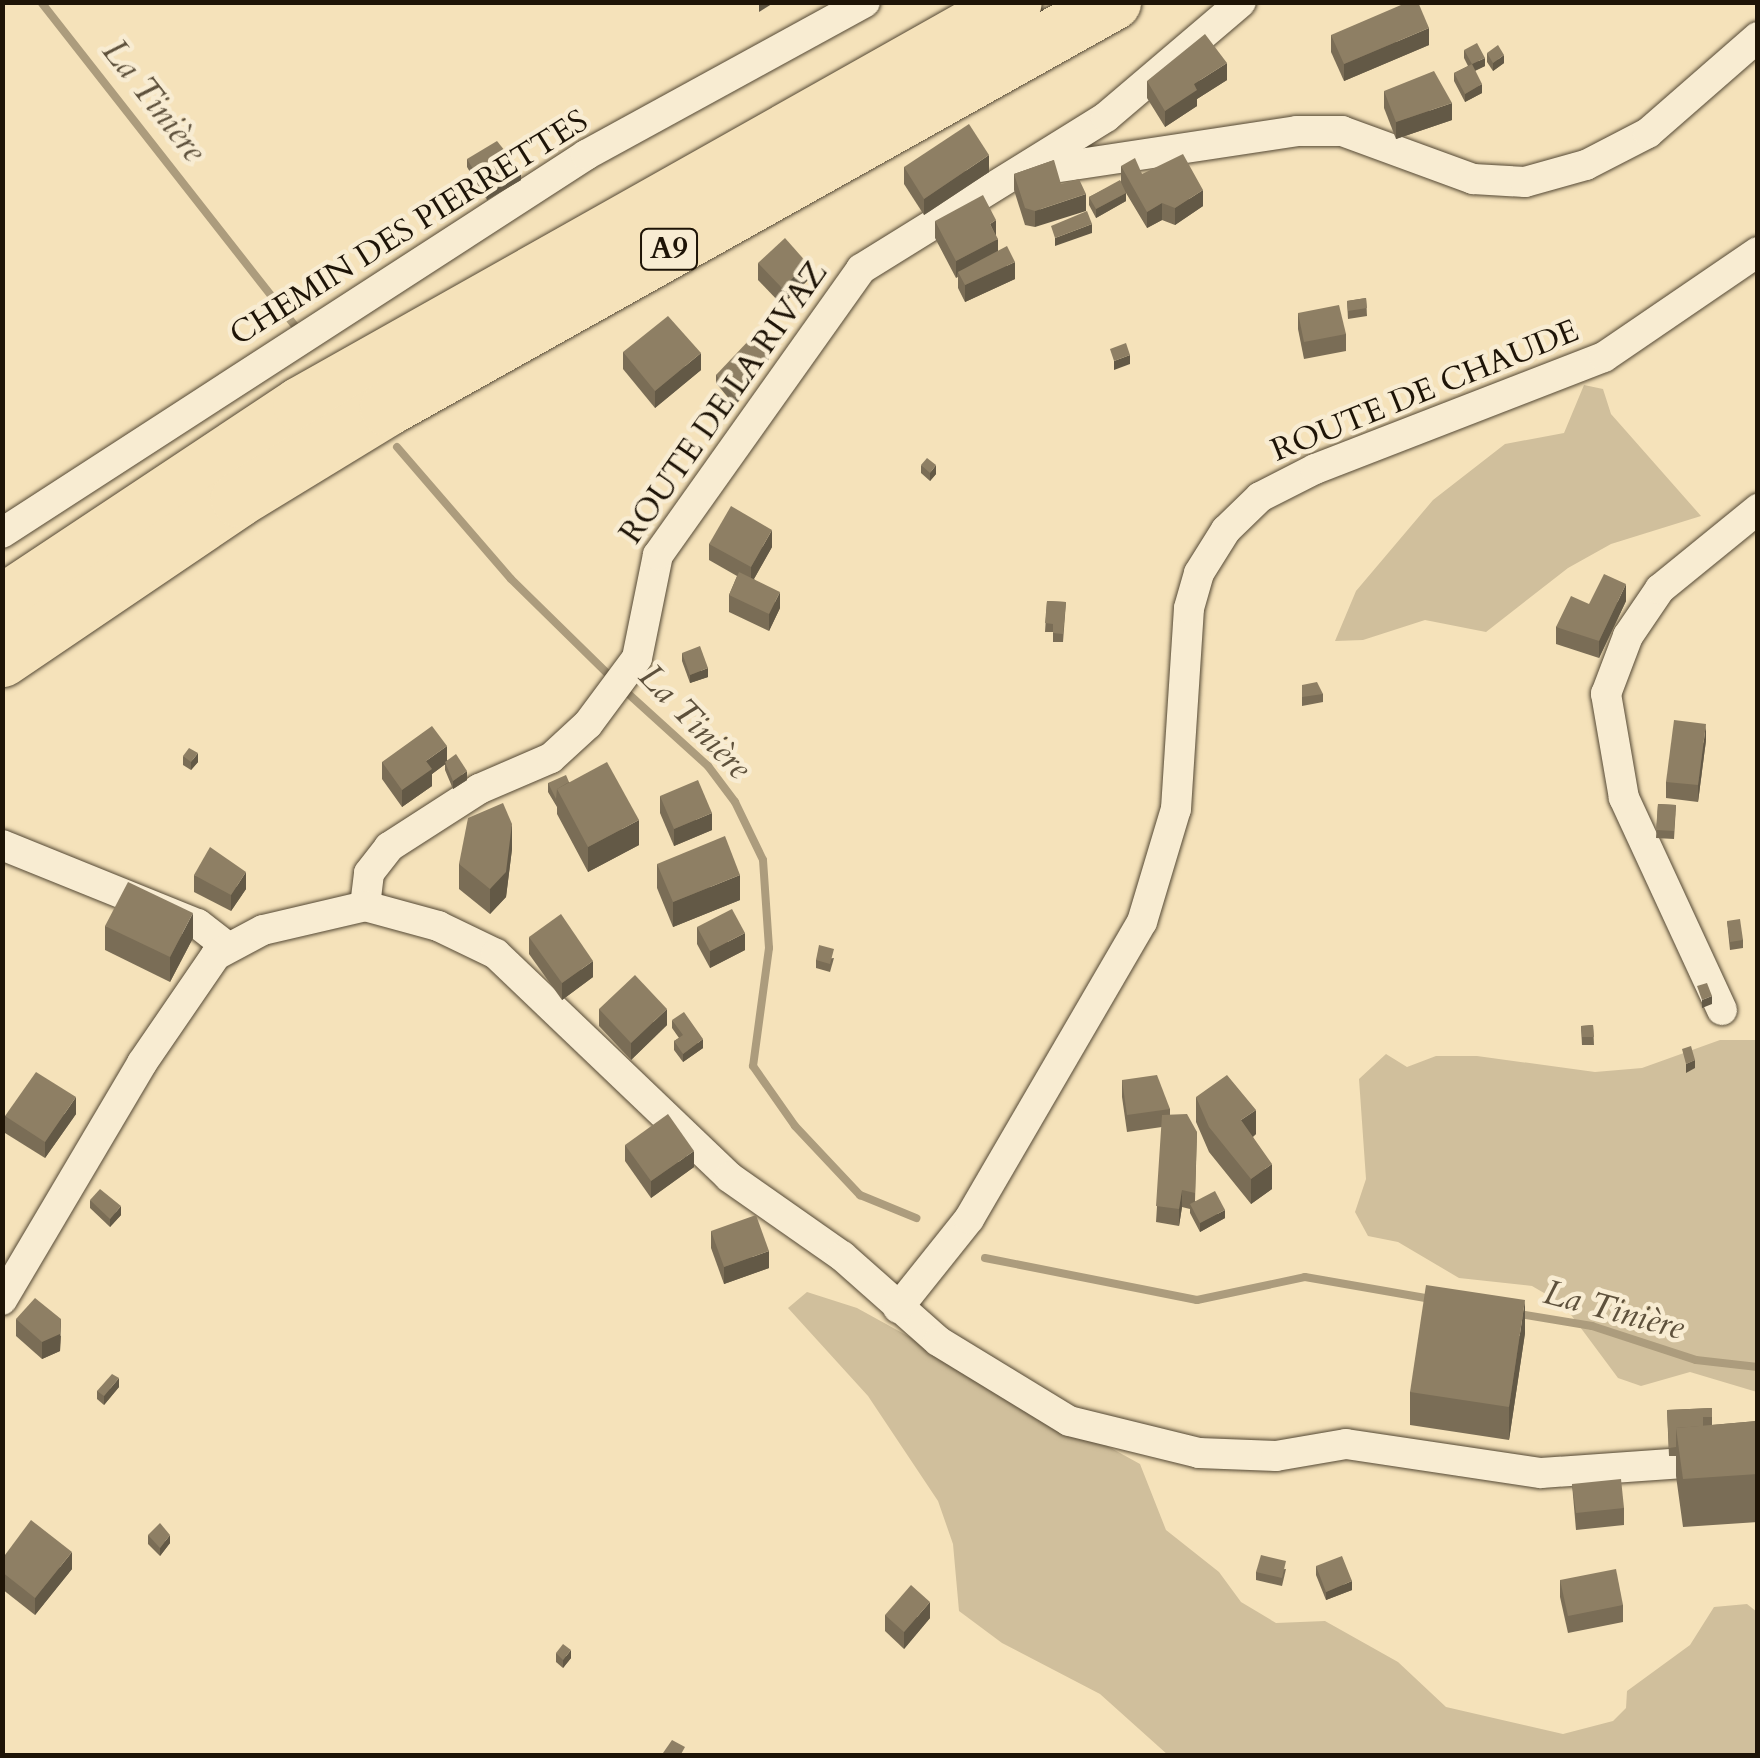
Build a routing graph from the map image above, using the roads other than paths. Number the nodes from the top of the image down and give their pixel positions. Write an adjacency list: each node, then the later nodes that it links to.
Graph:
1 (864, 2): 9 (street, CHEMIN DES PIERRETTES)
2 (1113, 2): 4 (highway, A9)
3 (1241, 2): 6 (street, ROUTE DE LA RIVAZ)
4 (1001, 29): 10 (highway, A9); 11 (highway, A9)
5 (1758, 37): 6 (street)
6 (1010, 173): 13 (street, ROUTE DE LA RIVAZ)
7 (1758, 252): 17 (street, ROUTE DE CHAUDE)
8 (1758, 509): 15 (street)
9 (2, 533)
10 (2, 602)
11 (2, 660)
12 (2, 846): 14 (street)
13 (366, 906): 14 (street); 17 (street)
14 (226, 946): 16 (street)
15 (1722, 1010)
16 (2, 1300)
17 (898, 1308): 18 (street)
18 (1758, 1458)

